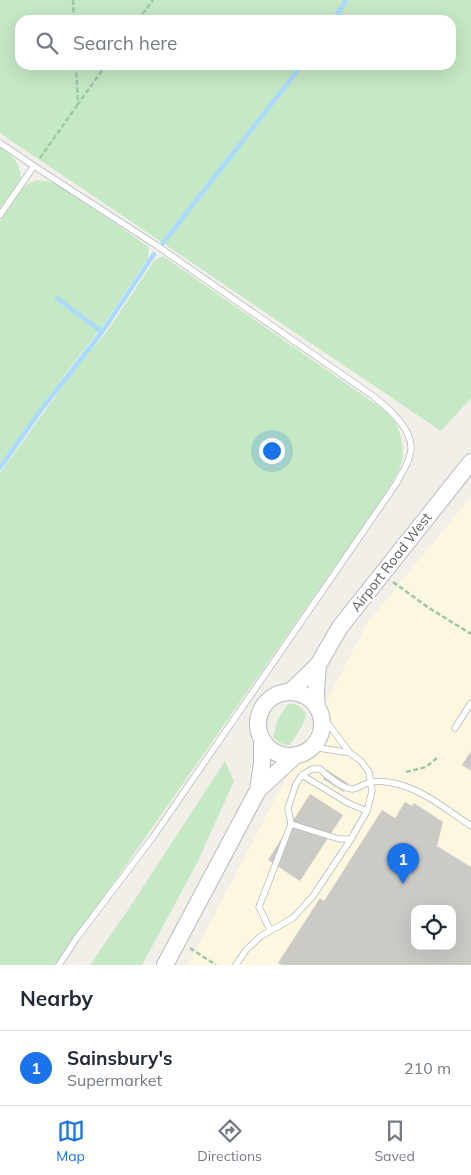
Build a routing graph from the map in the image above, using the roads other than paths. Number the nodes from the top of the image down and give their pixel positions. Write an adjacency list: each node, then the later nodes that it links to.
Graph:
1 (0, 143): 2 (lane)
2 (34, 166): 3 (lane); 22 (lane)
3 (0, 215)
4 (471, 462): 5 (street, Airport Road West)
5 (318, 665): 6 (street, Airport Road West); 8 (street, Airport Road West)
6 (290, 692): 8 (street); 10 (street)
7 (471, 703): 9 (lane)
8 (319, 710): 11 (street); 12 (lane)
9 (454, 728)
10 (262, 740): 13 (street); 16 (street)
11 (313, 746): 12 (lane); 13 (street)
12 (350, 753): 15 (lane)
13 (296, 755): 16 (street)
14 (302, 775): 15 (lane); 17 (lane); 18 (lane)
15 (371, 782): 17 (lane); 19 (lane)
16 (258, 790): 23 (street)
17 (367, 811): 20 (lane)
18 (291, 824): 20 (lane); 21 (lane)
19 (471, 826)
20 (350, 840): 21 (lane)
21 (270, 930): 24 (lane)
22 (59, 965)
23 (165, 965)
24 (236, 965)

